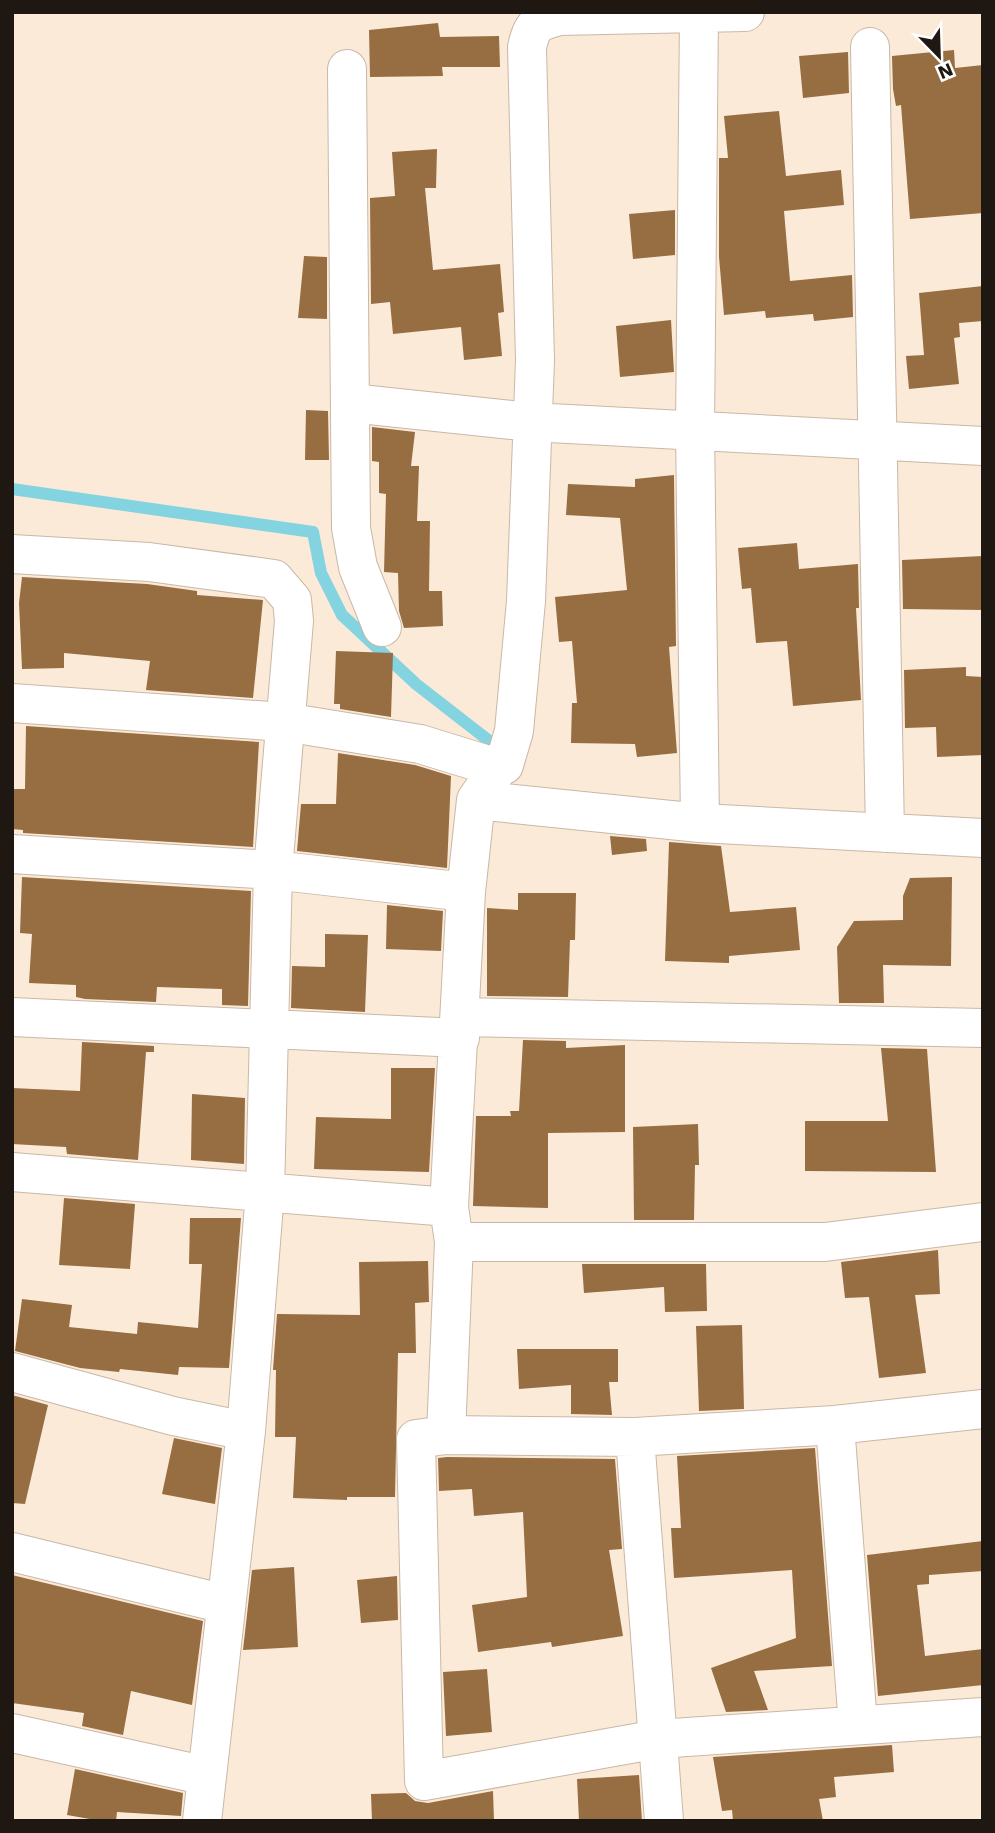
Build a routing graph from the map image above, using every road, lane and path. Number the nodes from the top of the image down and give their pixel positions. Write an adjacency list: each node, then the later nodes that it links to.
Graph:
1 (745, 12): 2 (street)
2 (699, 14): 6 (street); 7 (street)
3 (870, 47): 8 (street)
4 (347, 69): 5 (street)
5 (351, 404): 6 (street); 11 (street)
6 (531, 422): 7 (street); 14 (street)
7 (695, 430): 8 (street); 16 (street)
8 (875, 441): 9 (street); 17 (street)
9 (983, 446)
10 (12, 554): 13 (street)
11 (382, 627)
12 (12, 703): 13 (street)
13 (285, 722): 14 (street); 20 (street)
14 (498, 768): 15 (street)
15 (476, 800): 16 (street); 21 (street)
16 (700, 823): 17 (street)
17 (885, 833): 18 (street)
18 (983, 838)
19 (12, 855): 20 (street)
20 (273, 870): 21 (street); 25 (street)
21 (466, 892): 23 (street)
22 (12, 1017): 25 (street)
23 (460, 1028): 24 (street); 25 (street); 29 (street)
24 (983, 1028)
25 (268, 1029): 27 (street)
26 (12, 1172): 27 (street)
27 (265, 1192): 29 (street); 33 (street)
28 (983, 1222): 29 (street)
29 (452, 1225): 34 (street)
30 (12, 1373): 33 (street)
31 (983, 1409): 32 (street)
32 (835, 1424): 35 (street); 39 (street)
33 (246, 1431): 37 (street)
34 (446, 1436): 35 (street); 41 (street)
35 (635, 1437): 41 (street)
36 (12, 1552): 37 (street)
37 (225, 1604): 42 (street)
38 (983, 1717): 39 (street)
39 (859, 1725): 41 (street)
40 (12, 1733): 42 (street)
41 (659, 1740): 44 (street)
42 (207, 1776): 43 (street)
43 (202, 1821)
44 (664, 1821)

